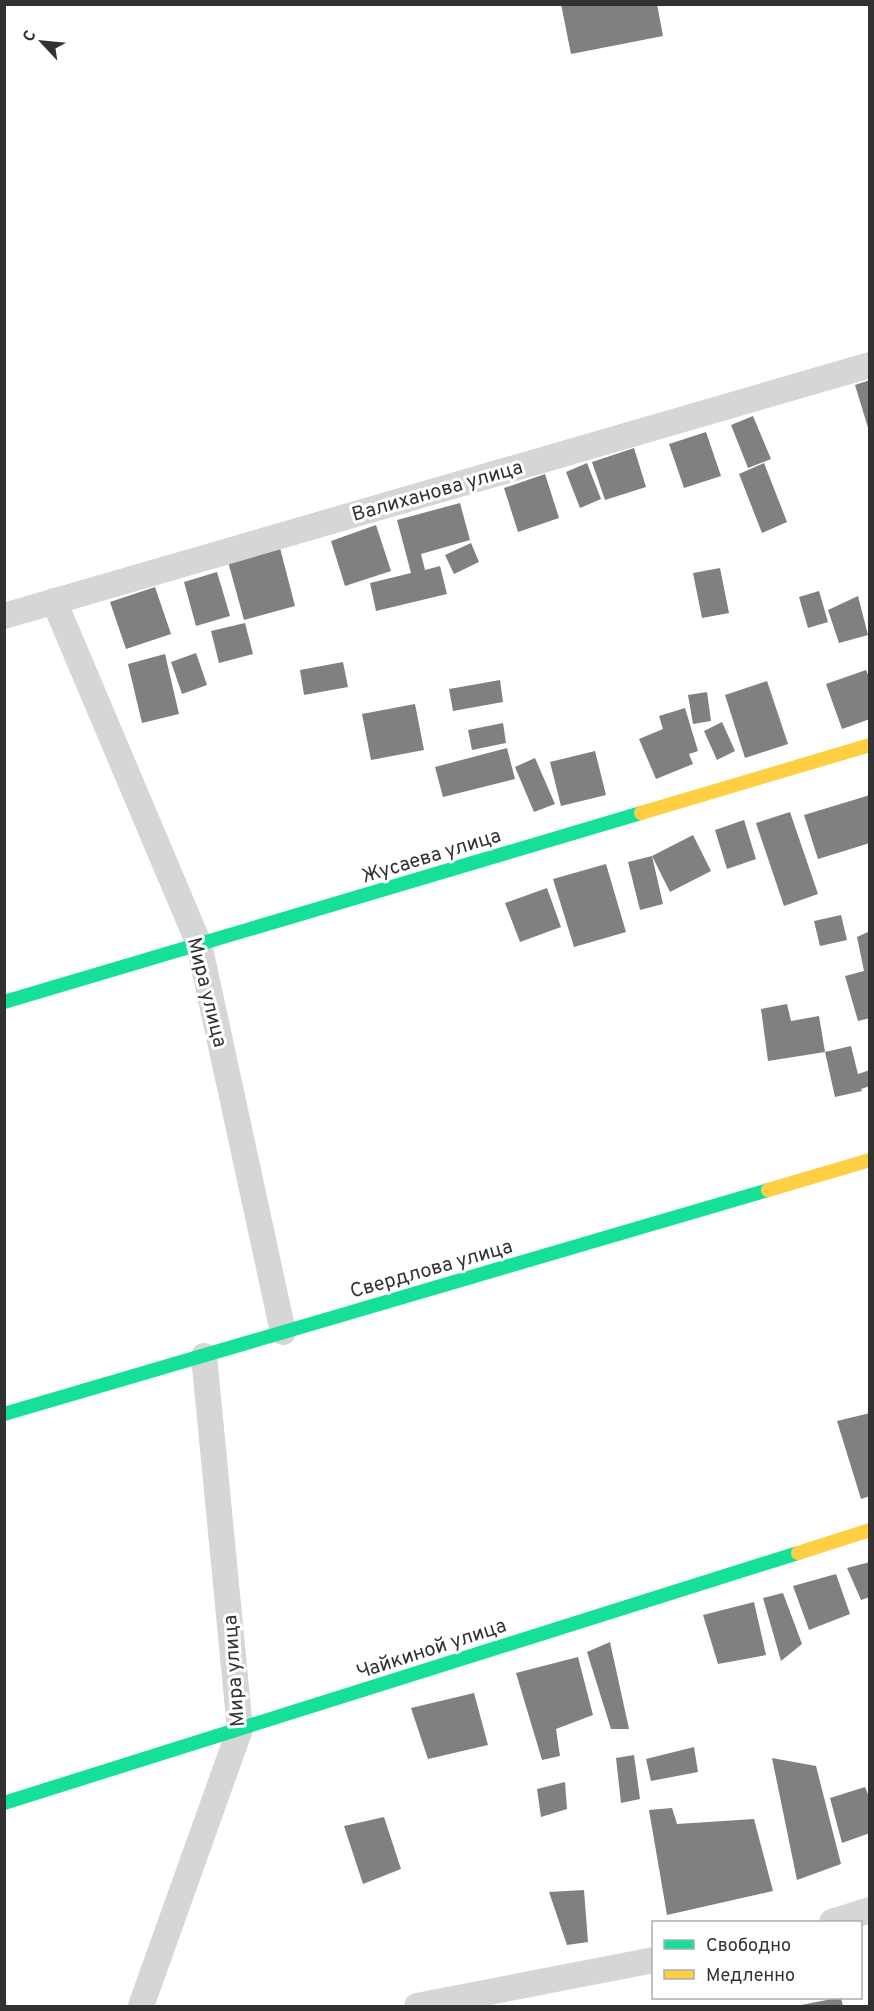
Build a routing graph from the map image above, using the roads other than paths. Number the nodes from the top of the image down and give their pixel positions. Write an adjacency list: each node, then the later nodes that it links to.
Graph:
1 (870, 365): 2 (street, Валиханова улица)
2 (54, 601): 3 (street, Валиханова улица); 5 (street, Мира улица)
3 (4, 616)
4 (870, 746): 5 (street, Жусаева улица)
5 (199, 944): 6 (street, Жусаева улица); 8 (street, Мира улица)
6 (4, 1002)
7 (870, 1160): 8 (street, Свердлова улица)
8 (283, 1332): 9 (street, Свердлова улица)
9 (204, 1356): 10 (street, Свердлова улица); 12 (street, Мира улица)
10 (4, 1414)
11 (870, 1530): 12 (street, Чайкиной улица)
12 (240, 1728): 13 (street, Чайкиной улица); 17 (street, Мира улица)
13 (4, 1803)
14 (870, 1910): 15 (street)
15 (838, 1921)
16 (652, 1960): 18 (street)
17 (141, 2007)
18 (417, 2007)

